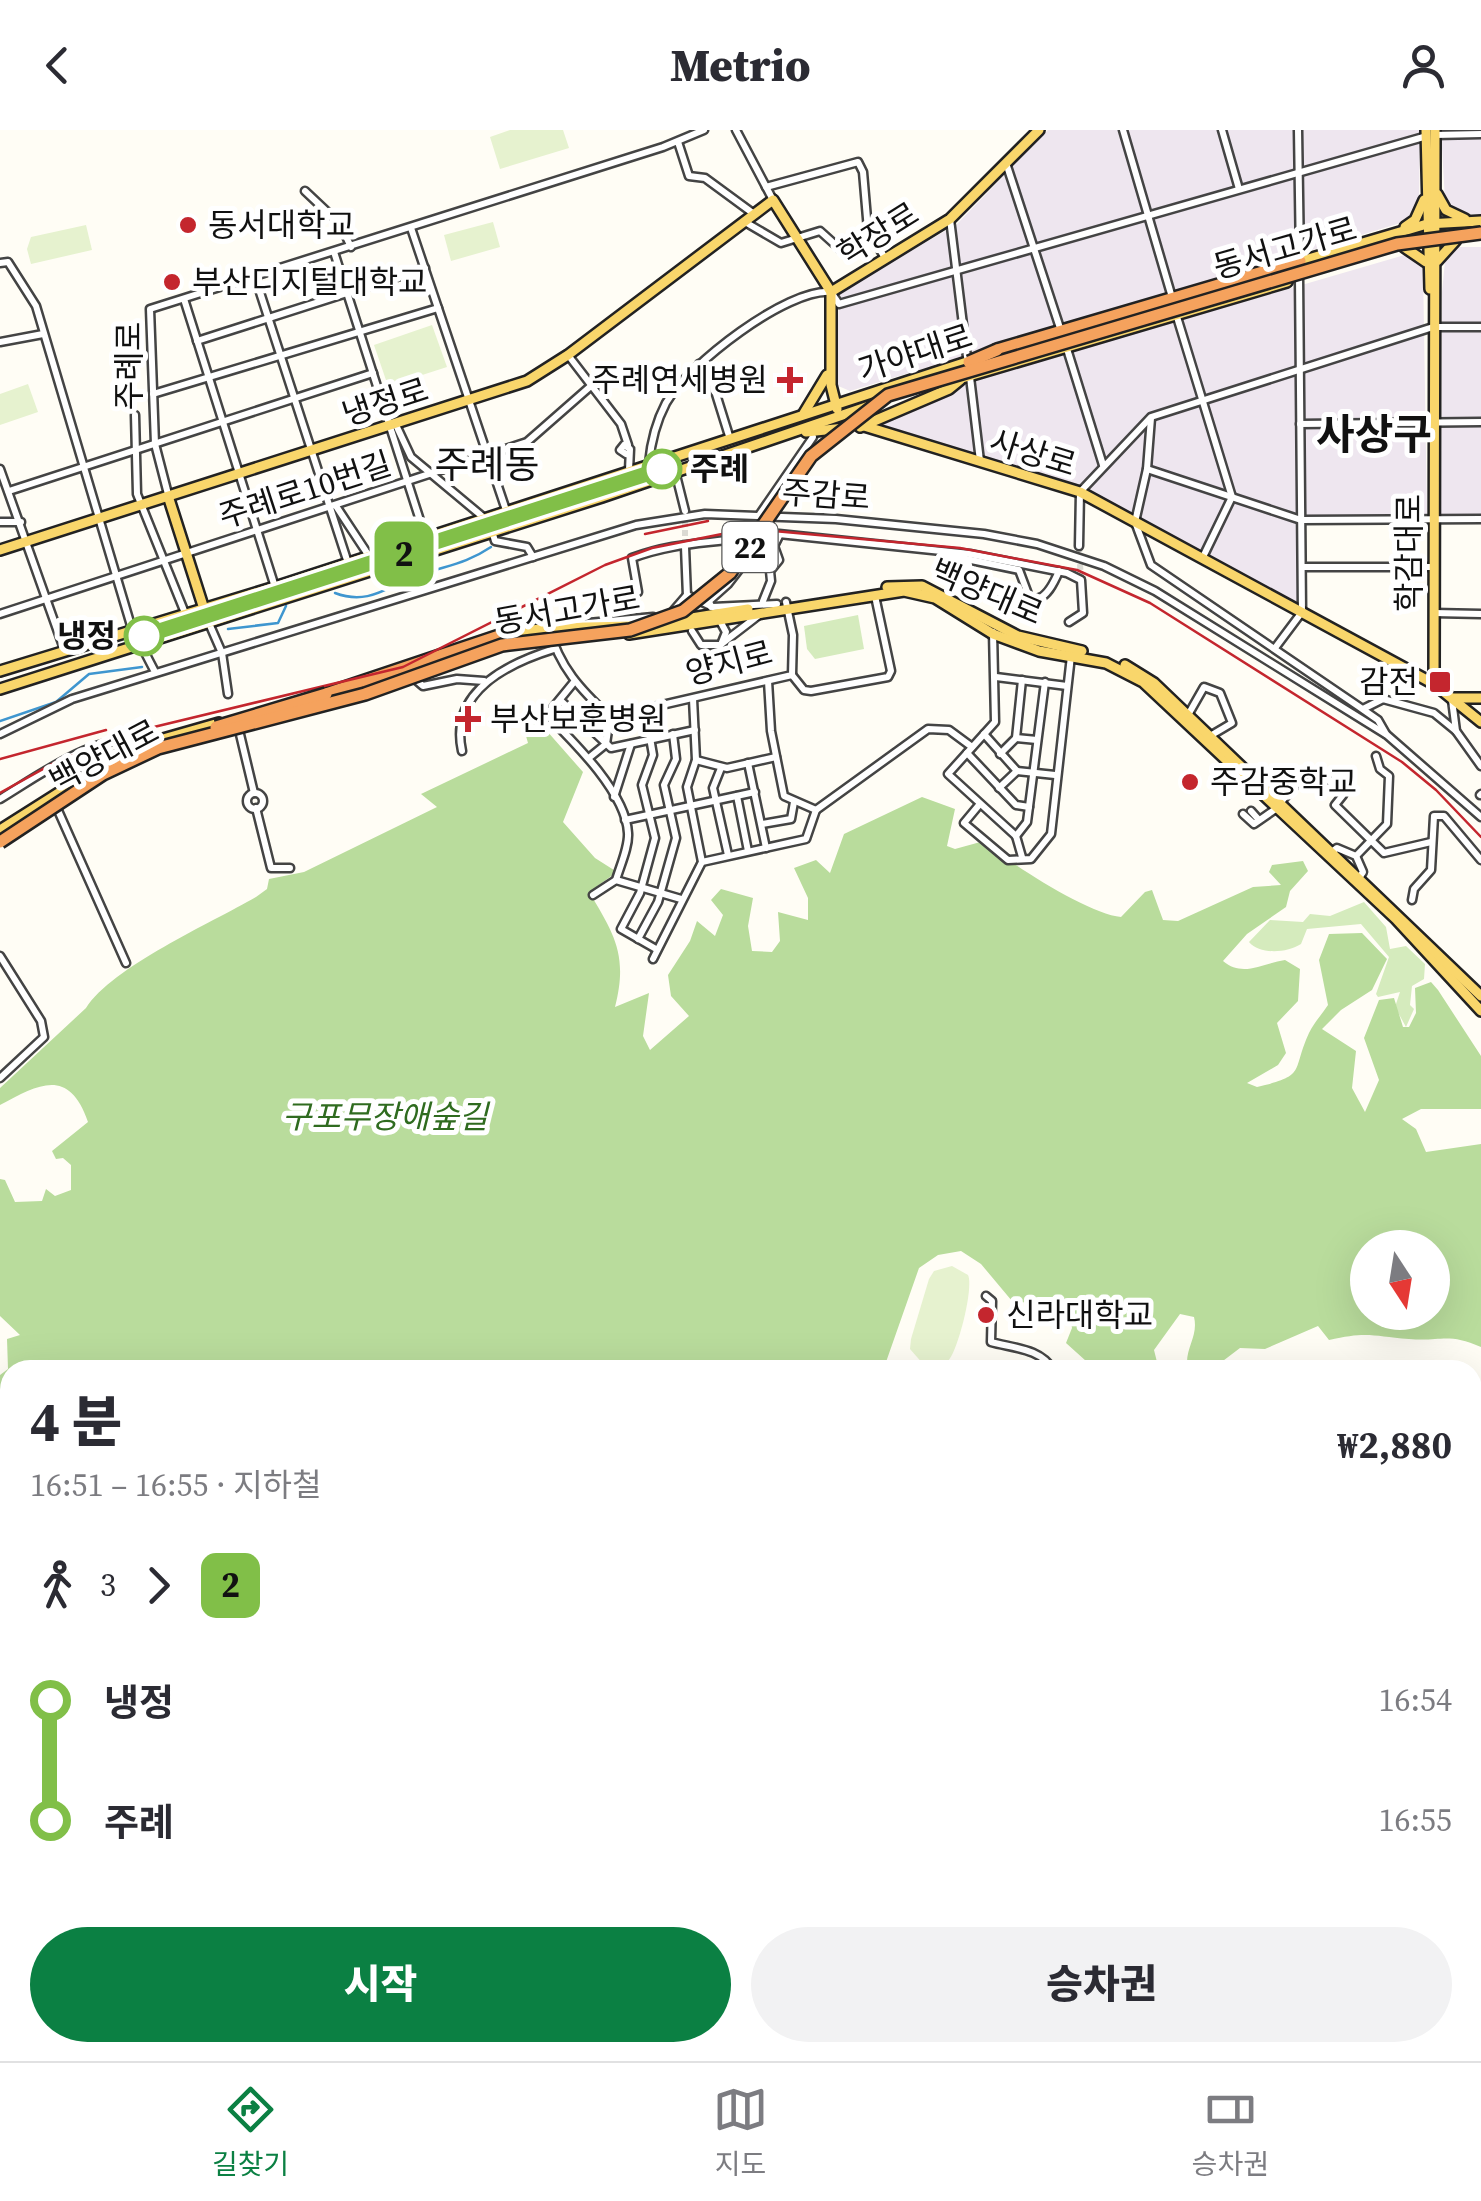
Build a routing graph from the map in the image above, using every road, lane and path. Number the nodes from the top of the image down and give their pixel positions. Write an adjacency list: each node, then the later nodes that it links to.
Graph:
1 (704, 130): 10 (street, 주례로)
2 (726, 130): 7 (street)
3 (1039, 130): 11 (main road, 학장로)
4 (1123, 130): 19 (street)
5 (1222, 130): 14 (street)
6 (1298, 130): 12 (street)
7 (737, 132): 13 (street)
8 (1431, 133): 9 (street); 12 (street); 16 (main road, 학감대로)
9 (1481, 134)
10 (678, 142): 18 (street); 23 (street, 주례로)
11 (1006, 163): 20 (main road, 학장로); 30 (street)
12 (1300, 172): 14 (street); 35 (street)
13 (766, 187): 17 (street); 34 (street)
14 (1239, 189): 19 (street)
15 (305, 192): 29 (street)
16 (1431, 193): 22 (main road, 학감대로); 24 (main road); 25 (main road)
17 (773, 200): 18 (main road, 냉정로); 26 (main road)
18 (754, 214): 21 (main road, 냉정로)
19 (1148, 214): 30 (street); 44 (street)
20 (950, 219): 34 (main road, 학장로); 39 (street, 가야대로)
21 (745, 222): 26 (street); 57 (main road, 냉정로)
22 (1431, 223): 24 (main road, 가야대로); 25 (main road, 가야대로); 28 (main road, 학감대로)
23 (411, 228): 29 (street, 주례로); 38 (street)
24 (1479, 229): 27 (main road, 가야대로); 60 (highway, 동서고가로 / 22, bridge); 63 (highway, 동서고가로 / 22, bridge)
25 (1399, 231): 35 (main road, 가야대로)
26 (792, 239): 32 (street); 42 (main road)
27 (1456, 240): 28 (main road, 가야대로); 37 (main road)
28 (1431, 243): 31 (main road, 가야대로); 37 (main road, 학감대로)
29 (351, 247): 33 (street, 주례로)
30 (1036, 248): 39 (street); 51 (street)
31 (1404, 248): 37 (main road); 41 (main road, 가야대로)
32 (840, 249)
33 (334, 252): 40 (street, 주례로); 43 (street)
34 (885, 259): 42 (main road, 학장로)
35 (1300, 262): 44 (main road); 63 (highway, bridge); 66 (main road, 가야대로)
36 (0, 263): 53 (street)
37 (1432, 263): 49 (main road, 학감대로)
38 (425, 268): 43 (street); 46 (street)
39 (957, 271): 42 (street); 63 (street, 가야대로)
40 (255, 277): 45 (street, 주례로); 48 (street)
41 (1299, 277): 47 (main road); 60 (highway, bridge); 62 (street); 68 (main road, 가야대로)
42 (831, 292): 59 (street); 61 (main road, 학장로)
43 (347, 293): 48 (street); 52 (street)
44 (1171, 294): 51 (main road)
45 (184, 299): 54 (street); 70 (street, 주례로)
46 (438, 308): 52 (street); 74 (street)
47 (1177, 317): 56 (main road); 73 (street)
48 (268, 318): 54 (street); 58 (street)
49 (1433, 327): 50 (street); 62 (street); 81 (main road, 학감대로)
50 (1481, 327)
51 (1060, 328): 63 (main road)
52 (360, 332): 58 (street); 64 (street)
53 (43, 334): 55 (street); 97 (street)
54 (197, 341): 65 (street)
55 (0, 342)
56 (1067, 349): 63 (main road); 96 (street)
57 (568, 355): 67 (street); 74 (main road, 냉정로)
58 (280, 356): 65 (street); 71 (street)
59 (700, 364): 88 (street); 94 (street)
60 (982, 365): 203 (highway, 동서고가로 / 22, bridge)
61 (830, 368): 69 (main road, 학장로); 77 (main road)
62 (1300, 368): 73 (street); 83 (street)
63 (964, 370): 66 (main road); 68 (main road); 85 (main road); 95 (street, 가야대로); 207 (highway, 동서고가로 / 22, bridge)
64 (373, 374): 71 (street); 84 (street)
65 (208, 378): 70 (street); 80 (street)
66 (914, 378): 72 (main road, 가야대로)
67 (592, 385): 93 (street, 주례로10번길); 100 (street)
68 (920, 388): 78 (main road, 가야대로)
69 (832, 393): 72 (main road); 75 (main road, 학장로)
70 (153, 394): 89 (street, 주례로)
71 (294, 399): 80 (street); 91 (street)
72 (852, 399): 75 (main road, 가야대로)
73 (1202, 400): 79 (street); 108 (street)
74 (468, 401): 84 (main road, 냉정로); 93 (street)
75 (835, 404): 77 (main road, 가야대로); 78 (main road, 학장로)
76 (135, 414): 90 (street)
77 (801, 416): 88 (main road, 가야대로)
78 (840, 416): 85 (main road, 사상로); 87 (main road, 가야대로)
79 (1151, 416): 96 (street); 99 (street)
80 (223, 422): 89 (street); 103 (street)
81 (1434, 422): 82 (street); 83 (street); 118 (main road, 학감대로)
82 (1481, 422)
83 (1300, 424): 117 (street)
84 (393, 426): 91 (main road, 냉정로); 102 (street); 105 (street)
85 (855, 427): 86 (main road); 95 (main road, 사상로); 115 (street)
86 (811, 432): 87 (main road); 114 (street)
87 (788, 434): 101 (main road, 가야대로)
88 (730, 439): 92 (main road, 가야대로)
89 (154, 444): 90 (street); 109 (street, 주례로)
90 (136, 450): 97 (street); 111 (street)
91 (312, 452): 103 (main road, 냉정로); 110 (street)
92 (691, 452): 94 (main road, 가야대로); 101 (main road)
93 (487, 456): 102 (street, 주례로10번길); 112 (street)
94 (649, 463): 100 (main road, 가야대로)
95 (980, 463): 107 (main road, 사상로)
96 (1103, 465): 107 (street)
97 (82, 466): 106 (street); 120 (street)
98 (0, 469): 104 (street)
99 (1147, 469): 108 (street); 123 (street)
100 (628, 470): 112 (main road, 가야대로)
101 (675, 472): 113 (street); 124 (main road, 가야대로)
102 (434, 474): 105 (street, 주례로10번길); 116 (street)
103 (240, 475): 109 (main road, 냉정로); 126 (street)
104 (2, 479): 106 (street)
105 (408, 482): 110 (street, 주례로10번길); 128 (street)
106 (10, 491): 122 (street)
107 (1080, 492): 123 (main road, 사상로); 131 (street)
108 (1232, 497): 117 (street); 138 (street)
109 (169, 499): 111 (main road, 냉정로); 134 (main road, 주례로)
110 (333, 507): 126 (street, 주례로10번길); 135 (street); 141 (street)
111 (140, 508): 120 (main road, 냉정로); 140 (street)
112 (506, 510): 116 (main road, 가야대로); 124 (street)
113 (685, 510)
114 (760, 515): 115 (street, 주감로); 136 (street, 주감로)
115 (774, 516): 213 (street, 주감로)
116 (483, 517): 128 (main road, 가야대로); 129 (main road)
117 (1302, 520): 118 (street); 143 (street)
118 (1434, 520): 119 (street); 142 (main road, 학감대로)
119 (1481, 520)
120 (98, 521): 130 (main road, 냉정로); 145 (street)
121 (0, 522): 122 (street)
122 (21, 522): 130 (street)
123 (1134, 522): 138 (main road, 사상로); 176 (street)
124 (512, 526): 125 (main road, 가야대로)
125 (492, 531): 129 (main road, 가야대로); 136 (street)
126 (258, 532): 134 (street, 주례로10번길); 146 (street)
127 (779, 534): 137 (street); 139 (street); 155 (street)
128 (425, 536): 135 (main road, 가야대로)
129 (473, 537): 161 (main road, 가야대로)
130 (30, 542): 133 (main road, 냉정로); 151 (street)
131 (1079, 546)
132 (685, 547): 149 (street)
133 (0, 550)
134 (187, 555): 140 (street, 주례로10번길); 156 (main road, 주례로)
135 (369, 556): 141 (main road, 가야대로)
136 (533, 557): 179 (street, 주감로)
137 (967, 557): 144 (street); 152 (street); 152 (street)
138 (1202, 559): 157 (main road, 사상로)
139 (748, 560): 147 (street); 154 (street)
140 (162, 563): 145 (street, 주례로10번길); 160 (street)
141 (348, 564): 146 (main road, 가야대로)
142 (1434, 567): 143 (street); 158 (main road, 학감대로)
143 (1303, 568): 157 (street)
144 (1059, 571): 152 (street); 166 (street)
145 (115, 578): 151 (street, 주례로10번길); 167 (street)
146 (275, 587): 150 (main road, 가야대로)
147 (638, 592)
148 (875, 594): 153 (main road, 백양대로); 168 (main road, 백양대로); 183 (street)
149 (687, 595): 154 (street); 162 (street); 169 (street)
150 (246, 596): 156 (main road, 가야대로); 161 (main road)
151 (47, 599): 159 (street, 주례로10번길); 177 (street)
152 (1031, 602)
153 (783, 605): 155 (main road, 백양대로); 168 (main road, 백양대로); 169 (main road, 백양대로); 183 (street, 양지로)
154 (711, 606): 155 (street)
155 (763, 606): 164 (main road, 백양대로); 174 (street)
156 (204, 608): 160 (main road, 가야대로); 165 (main road, 주례로)
157 (1302, 612): 176 (street); 191 (main road, 사상로)
158 (1434, 613): 163 (street); 191 (main road, 학감대로)
159 (0, 614)
160 (185, 614): 167 (main road, 가야대로)
161 (232, 614): 165 (main road, 가야대로)
162 (689, 614)
163 (1481, 614)
164 (720, 621): 169 (main road, 백양대로); 174 (street)
165 (208, 622): 173 (main road, 가야대로); 179 (street)
166 (1068, 622)
167 (132, 629): 177 (main road, 가야대로)
168 (993, 630): 180 (main road, 백양대로); 184 (street)
169 (551, 631): 172 (main road, 백양대로); 178 (street)
170 (692, 631): 174 (street)
171 (508, 633): 172 (main road); 207 (highway, bridge)
172 (528, 635): 175 (main road); 185 (main road, 백양대로); 205 (main road, 백양대로)
173 (140, 643): 182 (street); 193 (main road, 가야대로)
174 (720, 644)
175 (509, 647): 203 (highway, bridge)
176 (1275, 648): 200 (street)
177 (64, 649): 181 (main road, 가야대로)
178 (554, 649): 187 (street); 188 (street)
179 (222, 653): 182 (street, 주감로); 194 (street)
180 (1071, 653): 192 (street); 201 (main road, 백양대로); 242 (main road, 백양대로)
181 (0, 671): 193 (main road)
182 (154, 672): 209 (street, 주감로)
183 (792, 676): 189 (street, 양지로)
184 (996, 677): 186 (street); 211 (street)
185 (416, 680): 187 (street); 205 (main road, 백양대로)
186 (1022, 680): 190 (street); 215 (street)
187 (484, 681): 221 (street)
188 (574, 682): 198 (street); 202 (street)
189 (768, 682): 197 (street, 양지로); 225 (street)
190 (1045, 682): 192 (street); 217 (street)
191 (1434, 684): 195 (main road, 사상로)
192 (1067, 686): 232 (street)
193 (0, 687)
194 (228, 694)
195 (1452, 698): 196 (main road); 204 (main road, 사상로); 208 (street)
196 (1481, 698)
197 (693, 699): 199 (street, 양지로); 206 (street)
198 (560, 700): 218 (street); 224 (street)
199 (645, 709): 202 (street, 양지로); 214 (street)
200 (1363, 710): 208 (street); 213 (street)
201 (1188, 715): 212 (main road, 백양대로); 212 (street)
202 (610, 717): 218 (street)
203 (265, 722): 254 (highway, 동서고가로 / 22, bridge)
204 (1481, 722)
205 (238, 724): 216 (main road, 백양대로); 245 (main road, 백양대로); 265 (street)
206 (695, 730): 210 (street); 226 (street)
207 (208, 731): 254 (highway, 동서고가로 / 22, bridge)
208 (1456, 732): 228 (street)
209 (0, 734)
210 (673, 734): 214 (street); 247 (street)
211 (984, 734): 220 (street); 222 (street)
212 (1210, 736): 242 (main road, 백양대로)
213 (1387, 736): 250 (street, 주감로)
214 (651, 738): 219 (street); 249 (street)
215 (1016, 738): 217 (street); 222 (street)
216 (156, 739): 235 (main road, 백양대로); 238 (street)
217 (1037, 740): 231 (street)
218 (606, 744): 219 (street); 224 (street)
219 (631, 744): 237 (street)
220 (969, 750): 233 (street); 241 (street); 246 (street)
221 (462, 751)
222 (1000, 754): 230 (street)
223 (1376, 756): 255 (street)
224 (590, 757): 237 (street)
225 (776, 757): 227 (street); 240 (street)
226 (696, 760): 229 (street); 243 (street)
227 (748, 763): 229 (street); 234 (street)
228 (1481, 766)
229 (720, 768): 239 (street)
230 (1017, 771): 231 (street); 233 (street)
231 (1034, 773): 232 (street); 244 (street)
232 (1056, 775): 262 (street)
233 (999, 788): 244 (street)
234 (754, 792): 236 (street); 252 (street)
235 (52, 796): 245 (street); 254 (main road, 백양대로)
236 (737, 796): 239 (street); 258 (street)
237 (613, 798): 251 (street)
238 (0, 800)
239 (716, 801): 243 (street); 260 (street)
240 (794, 802): 246 (street); 252 (street)
241 (979, 805): 253 (street); 262 (street)
242 (1279, 805): 248 (street); 255 (street); 259 (main road, 백양대로); 266 (main road, 백양대로)
243 (690, 807): 247 (street); 264 (street)
244 (1028, 807): 253 (street)
245 (57, 808): 254 (main road, 백양대로); 277 (street)
246 (816, 810): 257 (street)
247 (669, 811): 249 (street); 269 (street)
248 (1247, 813)
249 (648, 816): 251 (street); 268 (street)
250 (1481, 818)
251 (625, 820): 267 (street)
252 (762, 824): 257 (street)
253 (1016, 836): 262 (street)
254 (0, 838)
255 (1371, 842): 256 (street); 261 (street)
256 (1430, 842): 263 (street); 272 (street)
257 (766, 848): 258 (street)
258 (748, 851): 260 (street)
259 (1334, 851): 261 (street); 266 (main road, 백양대로)
260 (728, 855): 264 (street)
261 (1356, 856): 266 (street)
262 (1022, 857)
263 (1481, 860)
264 (702, 862): 271 (street)
265 (290, 868)
266 (1359, 879): 278 (main road, 백양대로); 279 (main road, 백양대로)
267 (616, 880): 268 (street); 270 (street)
268 (640, 887): 269 (street); 273 (street)
269 (660, 893): 271 (street); 273 (street)
270 (594, 895)
271 (680, 899): 274 (street)
272 (1412, 900)
273 (638, 938): 274 (street)
274 (656, 949): 276 (street)
275 (0, 956): 280 (street)
276 (653, 959)
277 (126, 963)
278 (1481, 996)
279 (1481, 1011)
280 (0, 1078)
281 (986, 1296): 282 (street)
282 (1044, 1360)

